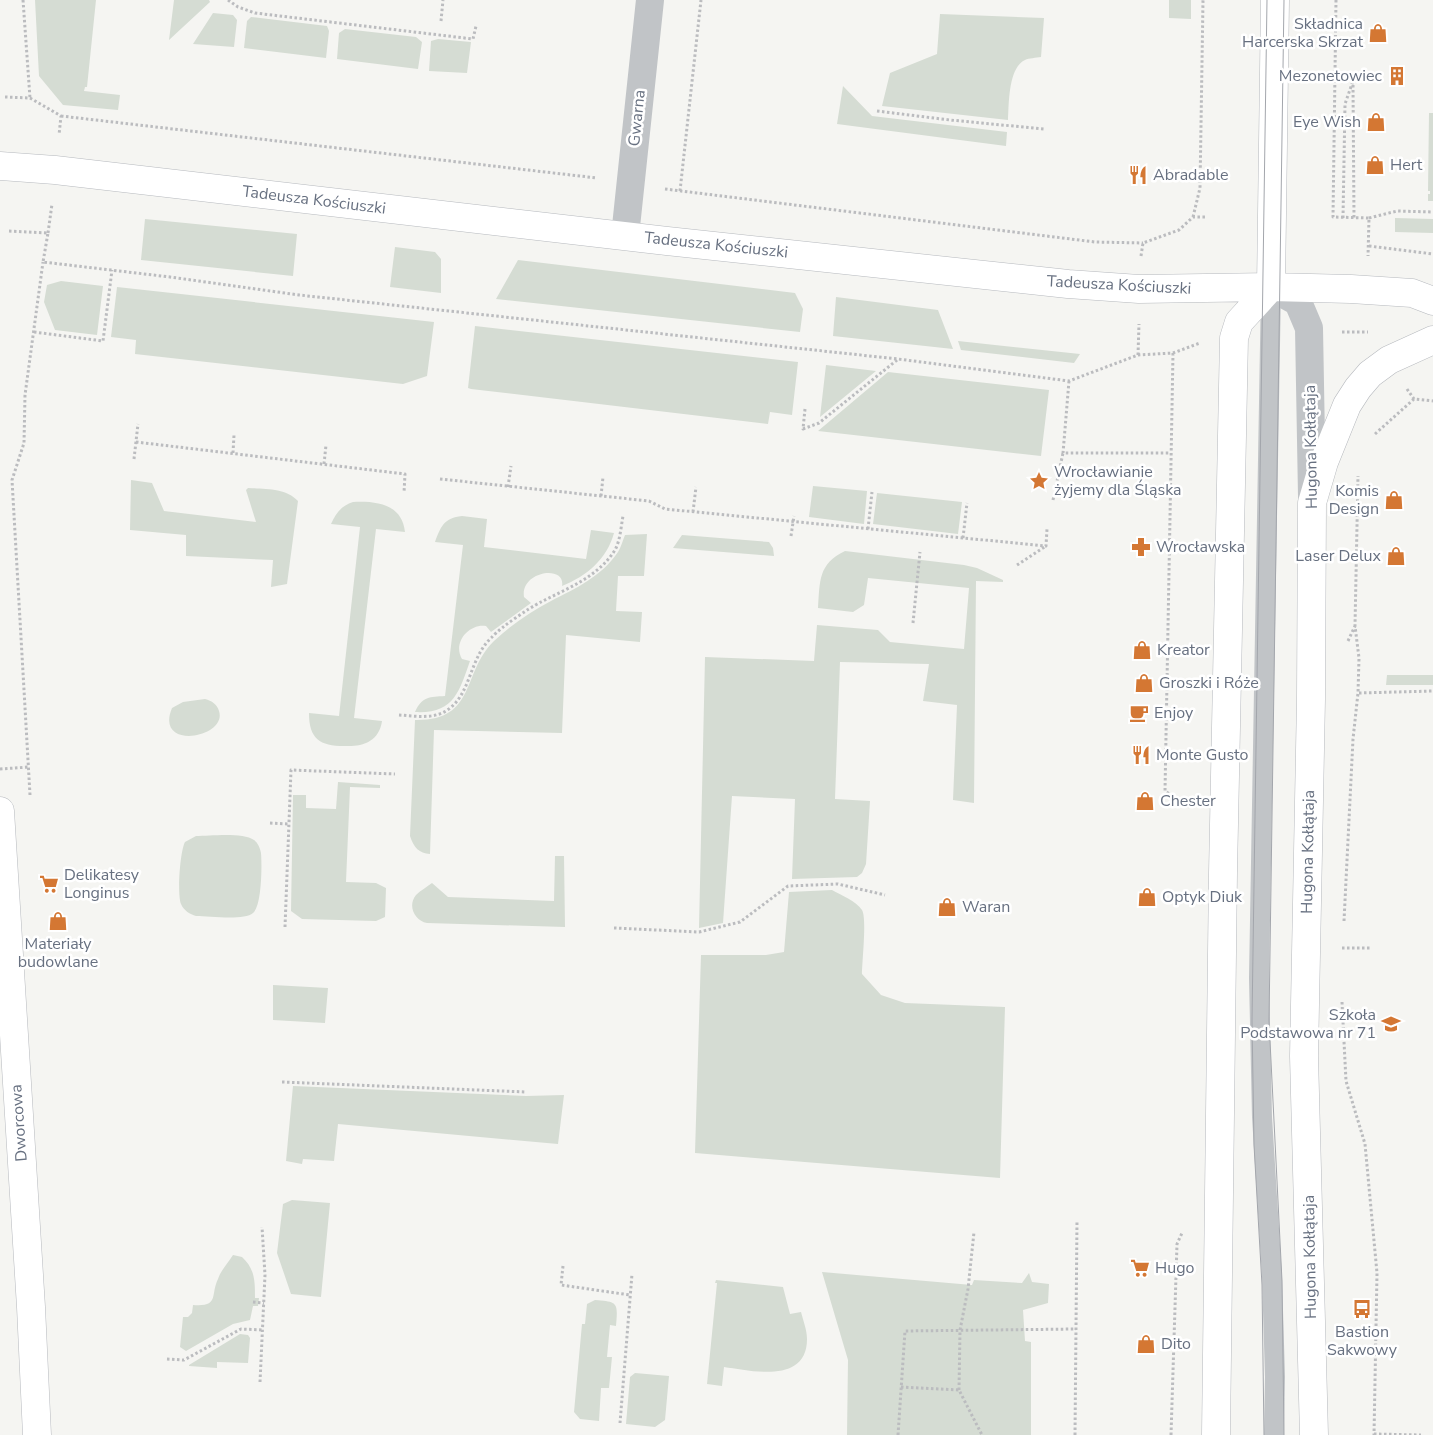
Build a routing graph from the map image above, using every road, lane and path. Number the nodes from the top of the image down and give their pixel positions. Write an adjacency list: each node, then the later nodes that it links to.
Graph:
1 (24, 0): 12 (path)
2 (228, 0): 10 (path)
3 (443, 0): 9 (path)
4 (650, 0): 28 (street, Gwarna)
5 (701, 0): 29 (path)
6 (1203, 0): 21 (path)
7 (1275, 0): 35 (street)
8 (1336, 0): 23 (path)
9 (441, 21)
10 (476, 26)
11 (5, 97): 12 (path)
12 (30, 98): 14 (path)
13 (877, 111): 15 (path)
14 (61, 116): 16 (path); 18 (path)
15 (1044, 129)
16 (59, 135)
17 (0, 166): 28 (street, Tadeusza Kościuszki)
18 (591, 177)
19 (52, 201): 27 (path)
20 (1433, 212): 25 (path)
21 (1194, 217): 22 (path); 29 (path)
22 (1207, 217)
23 (1343, 218): 24 (path); 24 (path)
24 (1354, 218): 25 (path)
25 (1369, 218): 30 (path)
26 (9, 231): 27 (path)
27 (48, 233): 34 (path)
28 (625, 236): 35 (street, Tadeusza Kościuszki)
29 (1142, 243): 32 (path)
30 (1368, 246): 31 (path); 33 (path)
31 (1433, 254)
32 (1141, 257)
33 (1368, 261)
34 (112, 270): 39 (path); 45 (path)
35 (1271, 287): 36 (street, Tadeusza Kościuszki); 69 (street, Hugona Kołłątaja); 127 (street); 128 (lane)
36 (1433, 301)
37 (1138, 324): 44 (path)
38 (1367, 331): 40 (path)
39 (34, 332)
40 (1338, 332)
41 (1209, 340): 43 (path)
42 (1433, 340): 69 (street)
43 (1173, 353): 44 (path); 56 (path)
44 (1138, 355): 46 (path)
45 (898, 359): 46 (path); 48 (path)
46 (1069, 381): 55 (path)
47 (1433, 401): 51 (path)
48 (805, 409)
49 (138, 424): 52 (path)
50 (234, 435): 54 (path)
51 (1372, 438)
52 (136, 442): 54 (path); 57 (path)
53 (326, 445): 58 (path)
54 (233, 453): 58 (path)
55 (1063, 453): 56 (path); 68 (path)
56 (1170, 453): 89 (path)
57 (134, 458)
58 (324, 464): 66 (path)
59 (511, 466): 63 (path)
60 (1358, 471): 84 (path)
61 (603, 477): 67 (path)
62 (440, 479): 63 (path)
63 (508, 487): 67 (path)
64 (696, 487): 71 (path)
65 (872, 492): 75 (path)
66 (404, 493)
67 (601, 496): 71 (path)
68 (1053, 500)
69 (1312, 502): 129 (street, Hugona Kołłątaja)
70 (967, 503): 78 (path)
71 (693, 512): 74 (path)
72 (623, 516): 85 (path)
73 (794, 516): 74 (path)
74 (793, 522): 75 (path); 77 (path)
75 (868, 529): 78 (path)
76 (1047, 529): 79 (path)
77 (791, 536)
78 (962, 538): 79 (path)
79 (1046, 546): 81 (path)
80 (920, 552): 82 (path)
81 (1017, 565)
82 (913, 623)
83 (1433, 691): 84 (path)
84 (1358, 692): 96 (path)
85 (399, 715)
86 (29, 767): 87 (path)
87 (0, 769)
88 (396, 774): 92 (path)
89 (1192, 808)
90 (0, 823): 122 (street, Dworcowa)
91 (270, 823): 92 (path)
92 (289, 824): 94 (path)
93 (885, 895): 95 (path)
94 (286, 927)
95 (614, 928)
96 (1343, 930)
97 (1343, 939): 98 (path)
98 (1342, 948): 99 (path); 100 (path)
99 (1371, 948)
100 (1342, 956)
101 (1342, 997): 121 (path)
102 (282, 1082): 103 (path)
103 (526, 1092)
104 (1077, 1220): 113 (path)
105 (262, 1227): 112 (path)
106 (1184, 1228): 126 (path)
107 (974, 1232): 115 (path)
108 (563, 1266): 110 (path)
109 (632, 1274): 110 (path)
110 (630, 1295): 120 (path)
111 (253, 1302): 112 (path)
112 (264, 1302): 114 (path)
113 (1076, 1329): 115 (path); 125 (path)
114 (263, 1330): 116 (path); 117 (path)
115 (960, 1330): 118 (path); 119 (path)
116 (167, 1359)
117 (260, 1382)
118 (901, 1387): 119 (path); 123 (path)
119 (959, 1390): 124 (path)
120 (620, 1423)
121 (1374, 1434): 130 (path)
122 (37, 1435)
123 (898, 1435)
124 (982, 1435)
125 (1075, 1435)
126 (1171, 1435)
127 (1216, 1435)
128 (1274, 1435)
129 (1314, 1435)
130 (1420, 1435)

